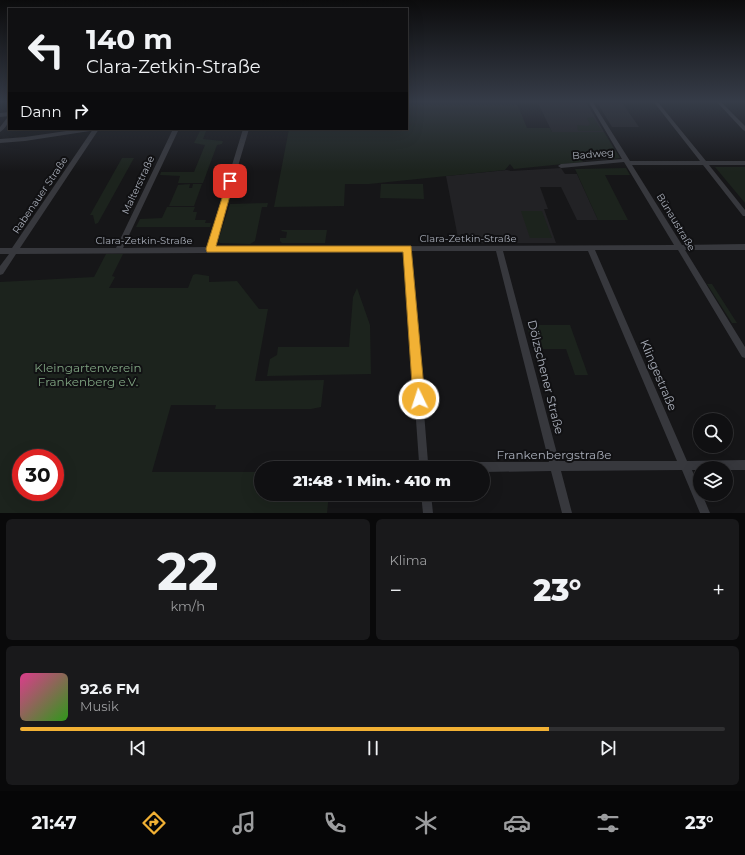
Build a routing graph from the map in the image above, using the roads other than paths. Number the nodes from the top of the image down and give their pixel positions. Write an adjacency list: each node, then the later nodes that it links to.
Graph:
1 (605, 125): 8 (street, Bünaustraße)
2 (675, 125): 10 (street)
3 (84, 130): 7 (street)
4 (95, 130): 19 (street, Rabenauer Straße)
5 (176, 130): 20 (street, Malterstraße)
6 (246, 130): 17 (street)
7 (0, 141)
8 (628, 162): 10 (street, Badweg); 11 (street, Badweg); 13 (street, Bünaustraße)
9 (745, 163): 10 (street, Badweg)
10 (705, 164): 12 (street)
11 (561, 166)
12 (745, 214)
13 (680, 247): 14 (street, Clara-Zetkin-Straße); 16 (street, Clara-Zetkin-Straße); 23 (street, Bünaustraße)
14 (745, 247)
15 (499, 248): 16 (street, Clara-Zetkin-Straße); 18 (street, Clara-Zetkin-Straße); 28 (street, Dölzschener Straße)
16 (590, 248): 26 (street, Klingestraße)
17 (210, 249): 18 (street, Clara-Zetkin-Straße); 20 (street, Clara-Zetkin-Straße)
18 (407, 249): 24 (street)
19 (15, 250): 20 (street, Clara-Zetkin-Straße); 21 (street, Clara-Zetkin-Straße); 22 (street, Rabenauer Straße)
20 (118, 250)
21 (0, 251)
22 (0, 272)
23 (745, 354)
24 (423, 461)
25 (745, 465): 26 (street, Frankenbergstraße)
26 (684, 466): 28 (street, Frankenbergstraße); 32 (street, Klingestraße)
27 (490, 467): 28 (street, Frankenbergstraße)
28 (555, 467): 31 (street, Dölzschener Straße)
29 (427, 501): 30 (street)
30 (428, 513)
31 (567, 513)
32 (705, 513)

